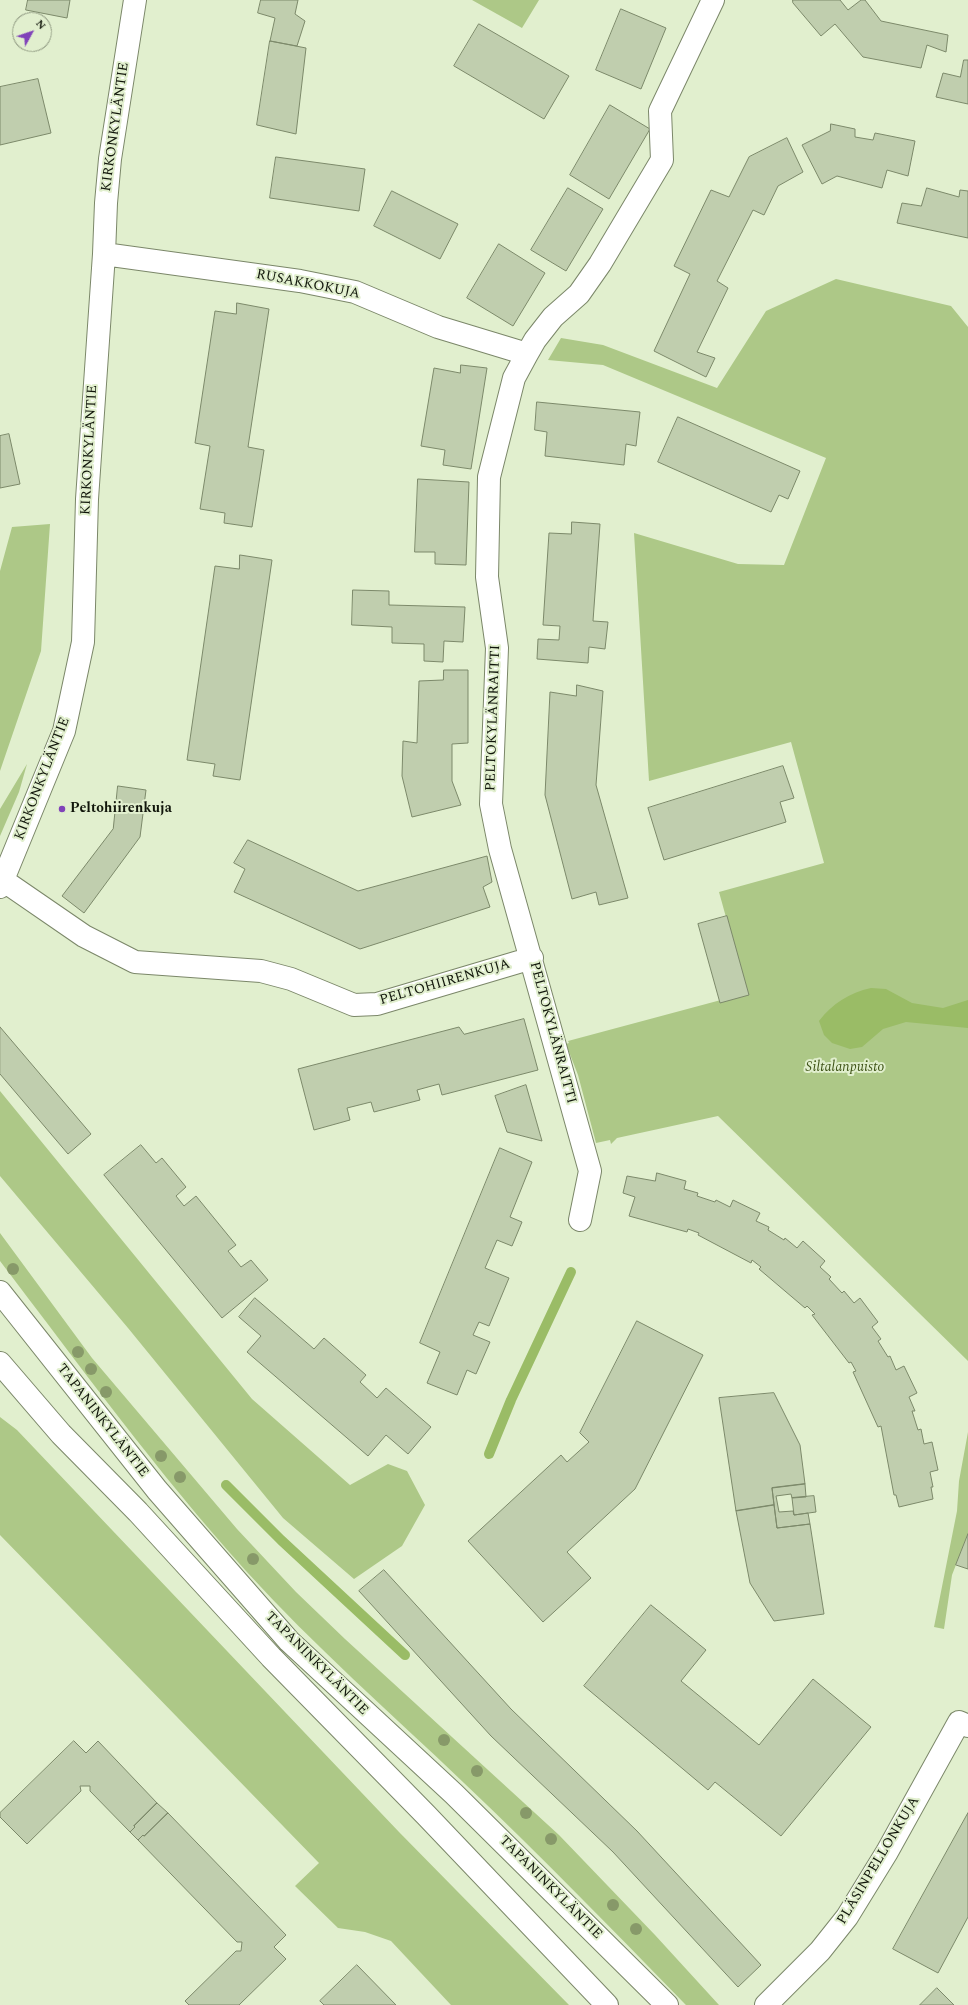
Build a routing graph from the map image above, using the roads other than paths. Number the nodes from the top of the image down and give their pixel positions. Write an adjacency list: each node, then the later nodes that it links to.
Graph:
1 (135, 0): 3 (street, KIRKONKYLÄNTIE)
2 (713, 0): 4 (street, PELTOKYLÄNRAITTI)
3 (104, 254): 4 (street, RUSAKKOKUJA); 5 (street, KIRKONKYLÄNTIE)
4 (527, 354): 6 (street, PELTOKYLÄNRAITTI)
5 (2, 884): 6 (street, PELTOHIIRENKUJA)
6 (532, 958): 7 (street, PELTOKYLÄNRAITTI)
7 (580, 1220)
8 (0, 1292): 12 (street, TAPANINKYLÄNTIE)
9 (0, 1363): 11 (street, TAPANINKYLÄNTIE)
10 (964, 1724): 13 (street, PLÄSINPELLONKUJA)
11 (607, 2005)
12 (667, 2005)
13 (766, 2005)

